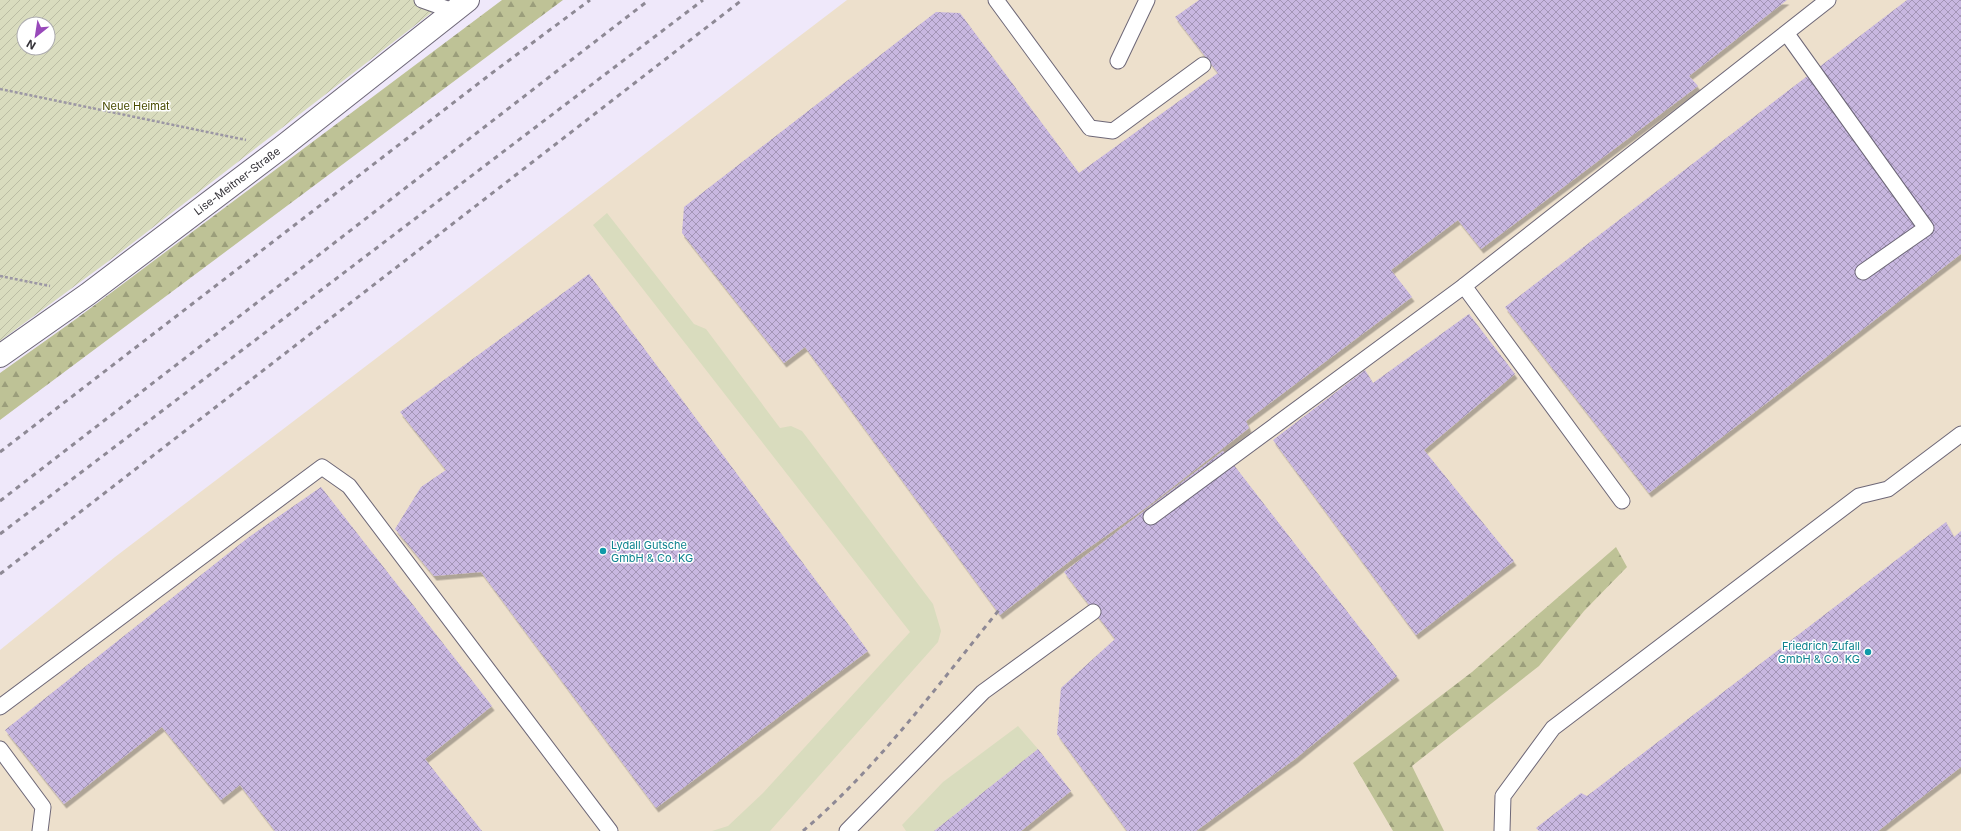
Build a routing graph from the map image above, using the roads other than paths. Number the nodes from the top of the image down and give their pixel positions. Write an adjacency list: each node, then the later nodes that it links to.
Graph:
1 (422, 0): 5 (lane)
2 (996, 0): 8 (lane)
3 (1147, 0): 7 (lane)
4 (1828, 0): 6 (lane)
5 (461, 6): 11 (street, Lise-Meitner-Straße)
6 (1786, 34): 9 (lane); 10 (lane)
7 (1118, 61)
8 (1203, 65)
9 (1863, 272)
10 (1464, 286): 13 (lane); 14 (lane)
11 (0, 356)
12 (1961, 434): 21 (lane)
13 (1622, 500)
14 (1151, 517)
15 (1093, 612): 20 (lane)
16 (0, 707): 19 (lane)
17 (0, 749): 18 (lane)
18 (40, 831)
19 (610, 831)
20 (847, 831)
21 (1502, 831)

